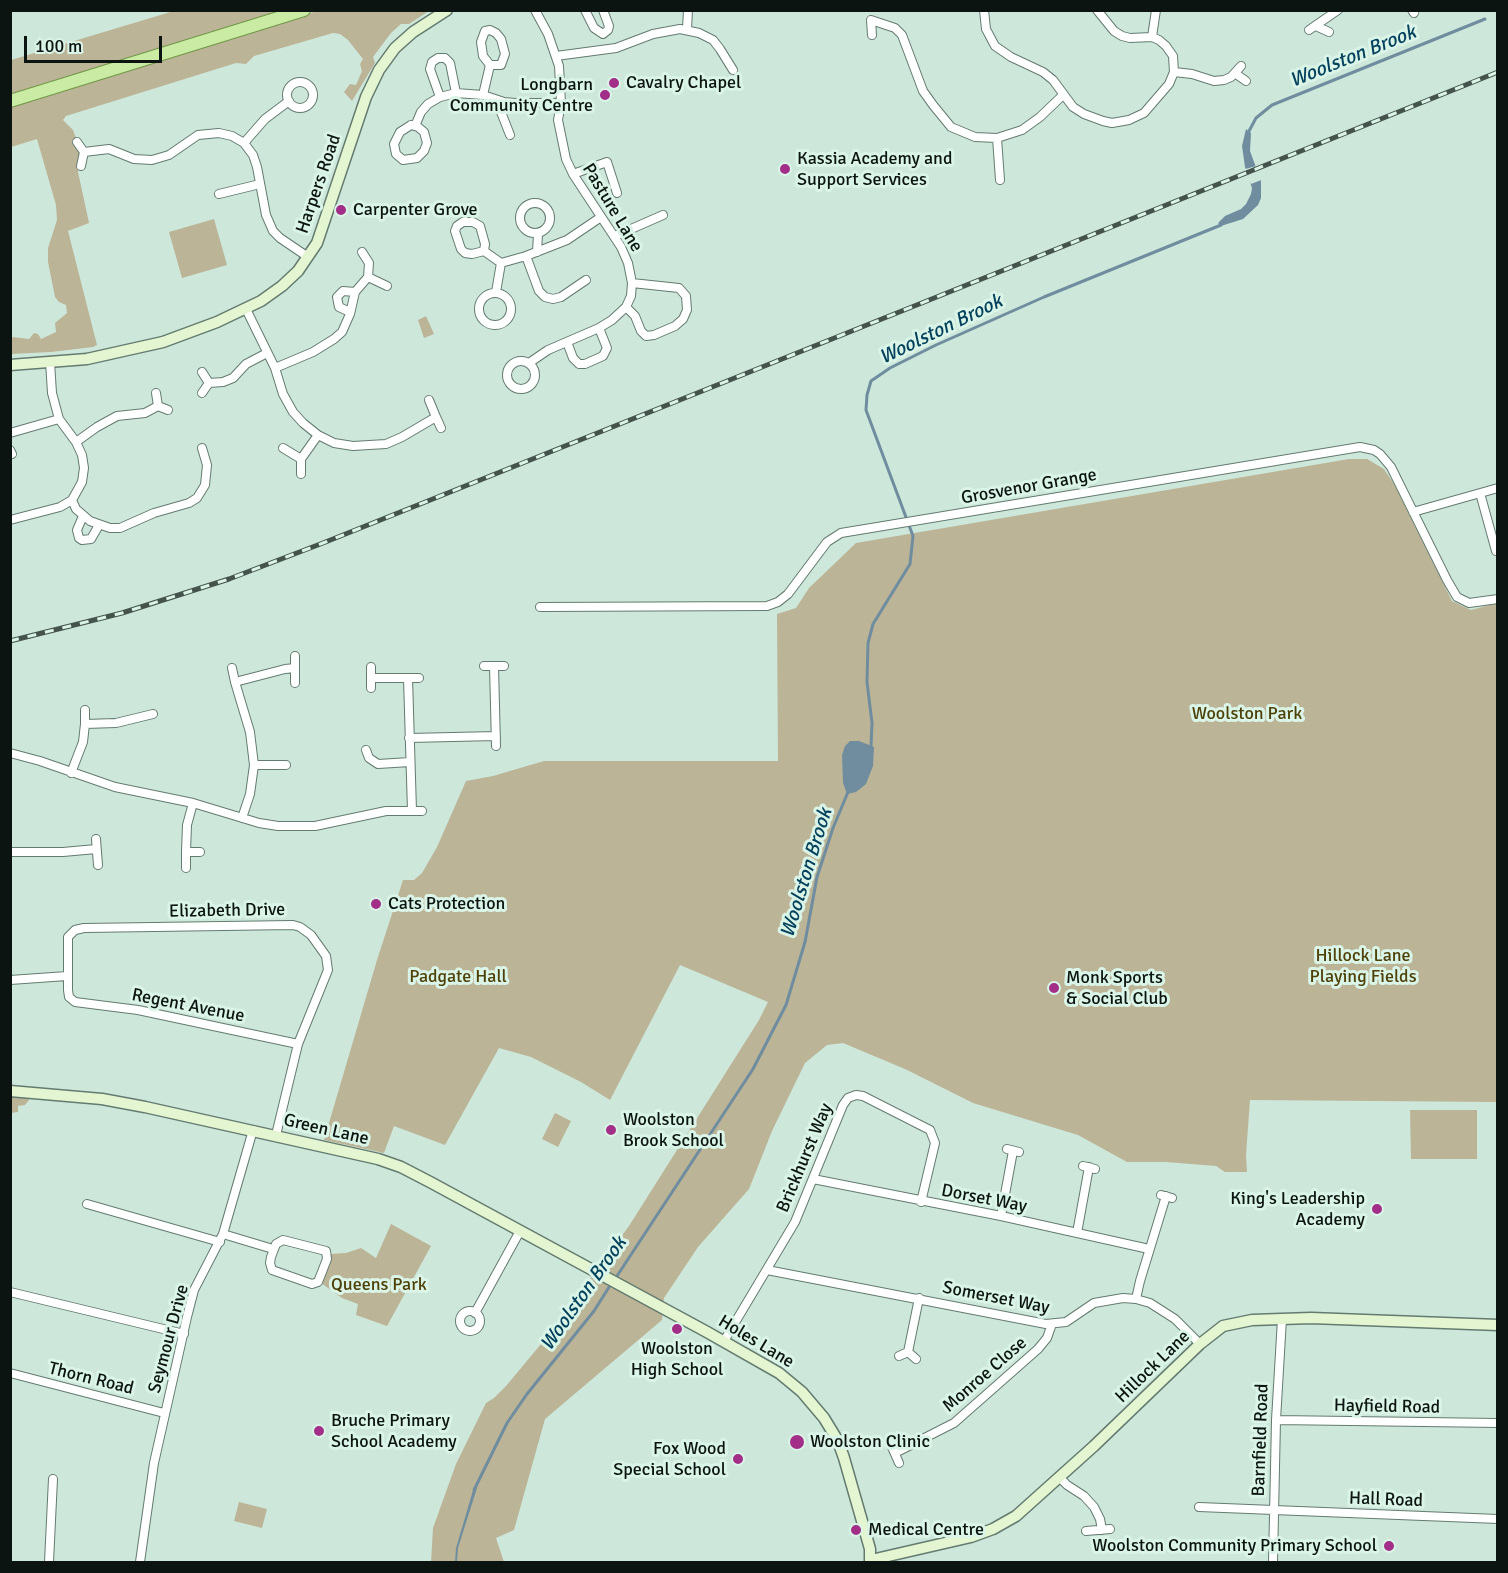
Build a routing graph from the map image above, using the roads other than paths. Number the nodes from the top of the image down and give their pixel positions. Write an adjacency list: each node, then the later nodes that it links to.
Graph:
1 (304, 10): 31 (main road)
2 (447, 10): 54 (street, Harpers Road)
3 (535, 10): 19 (street, Pasture Lane)
4 (585, 10): 15 (street)
5 (603, 10): 15 (street)
6 (688, 10): 12 (street)
7 (984, 10): 28 (street)
8 (1097, 10): 17 (street)
9 (1156, 10): 17 (street)
10 (1338, 10): 11 (street)
11 (1316, 26): 13 (street); 14 (street)
12 (687, 29): 18 (street); 22 (street)
13 (1309, 30)
14 (1329, 32)
15 (603, 33): 18 (street)
16 (872, 35): 36 (street)
17 (1152, 37): 23 (street)
18 (603, 50): 19 (street)
19 (556, 56): 33 (street, Pasture Lane)
20 (490, 65): 20 (street); 27 (street)
21 (1241, 66): 24 (street)
22 (733, 70)
23 (1174, 72): 24 (street); 28 (street)
24 (1236, 74): 25 (street)
25 (1246, 81)
26 (456, 93): 27 (street); 29 (street); 29 (street)
27 (483, 95): 32 (street)
28 (1063, 95): 36 (street)
29 (440, 97): 34 (street)
30 (289, 101): 38 (street)
31 (10, 102)
32 (504, 102): 33 (street); 35 (street)
33 (561, 103): 41 (street, Pasture Lane)
34 (415, 126): 34 (street)
35 (510, 135)
36 (997, 138): 42 (street)
37 (77, 142): 39 (street)
38 (244, 143): 39 (street); 43 (street)
39 (84, 152): 40 (street)
40 (81, 166)
41 (573, 174): 44 (street); 47 (street, Pasture Lane)
42 (1000, 180)
43 (260, 184): 45 (street); 54 (street)
44 (617, 192)
45 (219, 194)
46 (663, 215): 49 (street)
47 (601, 217): 49 (street, Pasture Lane); 52 (street)
48 (538, 234): 48 (street); 52 (street)
49 (615, 236): 58 (street, Pasture Lane)
50 (484, 251): 50 (street); 55 (street)
51 (362, 252): 56 (street)
52 (537, 252): 53 (street)
53 (526, 256): 55 (street); 57 (street)
54 (308, 257): 63 (street, Harpers Road)
55 (501, 263): 61 (street)
56 (368, 277): 59 (street); 60 (street)
57 (586, 280)
58 (632, 283): 62 (street, Pasture Lane); 62 (street, Pasture Lane)
59 (387, 286)
60 (355, 292): 64 (street); 64 (street)
61 (496, 292): 61 (street)
62 (626, 308): 65 (street)
63 (246, 309): 67 (street); 68 (street, Harpers Road)
64 (350, 312): 71 (street)
65 (599, 328): 66 (street); 66 (street)
66 (567, 342): 69 (street)
67 (267, 353): 71 (street); 73 (street)
68 (50, 362): 70 (street, Harpers Road); 80 (street)
69 (529, 363)
70 (10, 365)
71 (275, 368): 83 (street)
72 (202, 372): 73 (street)
73 (209, 383): 75 (street)
74 (156, 393): 77 (street)
75 (202, 393)
76 (429, 400): 79 (street)
77 (158, 406): 78 (street); 84 (street)
78 (168, 410)
79 (436, 417): 81 (street); 83 (street)
80 (59, 419): 82 (street); 84 (street)
81 (441, 428)
82 (10, 433)
83 (318, 435): 87 (street)
84 (76, 442): 91 (street)
85 (202, 448): 95 (street)
86 (283, 448): 87 (street)
87 (301, 459): 88 (street)
88 (301, 474)
89 (1497, 488): 90 (street)
90 (1479, 493): 92 (street); 96 (street)
91 (72, 500): 93 (street); 94 (street)
92 (1413, 512): 97 (street, Grosvenor Grange); 98 (street, Grosvenor Grange)
93 (83, 516): 95 (street); 95 (street)
94 (10, 520)
95 (99, 525)
96 (1496, 551)
97 (1497, 599)
98 (540, 607)
99 (296, 656): 105 (street)
100 (484, 666): 101 (street)
101 (494, 666): 102 (street); 115 (street)
102 (504, 666)
103 (371, 667): 106 (street)
104 (232, 668): 109 (street)
105 (296, 668): 109 (street); 110 (street)
106 (371, 678): 107 (street); 111 (street)
107 (408, 678): 108 (street); 116 (street)
108 (419, 678)
109 (236, 682): 121 (street)
110 (296, 683)
111 (371, 688)
112 (85, 710): 114 (street)
113 (153, 714): 114 (street)
114 (85, 724): 123 (street)
115 (496, 736): 116 (street); 117 (street)
116 (409, 738): 120 (street)
117 (496, 746)
118 (366, 750): 120 (street)
119 (10, 753): 123 (street)
120 (410, 762): 125 (street)
121 (254, 765): 122 (street); 127 (street)
122 (286, 765)
123 (71, 773): 124 (street)
124 (193, 803): 127 (street); 131 (street)
125 (412, 811): 126 (street); 127 (street)
126 (422, 811)
127 (242, 818)
128 (96, 839): 129 (street)
129 (96, 849): 130 (street); 133 (street)
130 (10, 852)
131 (186, 852): 132 (street); 134 (street)
132 (200, 852)
133 (98, 865)
134 (186, 868)
135 (67, 975): 136 (street); 137 (street, Regent Avenue); 137 (street, Elizabeth Drive)
136 (10, 980)
137 (298, 1044): 140 (street, Elizabeth Drive)
138 (10, 1091): 139 (street, Green Lane)
139 (253, 1130): 140 (street, Green Lane); 150 (street, Seymour Drive)
140 (276, 1135): 148 (street, Green Lane)
141 (1013, 1151): 147 (street)
142 (1089, 1167): 149 (street)
143 (813, 1179): 145 (street, Dorset Way); 145 (street, Brickhurst Way); 153 (street, Brickhurst Way)
144 (1166, 1196): 152 (street)
145 (921, 1202): 147 (street, Dorset Way)
146 (87, 1204): 150 (street)
147 (1001, 1216): 149 (street, Dorset Way)
148 (520, 1230): 154 (street, Green Lane); 158 (street)
149 (1077, 1233): 152 (street, Dorset Way)
150 (222, 1238): 151 (street); 162 (street, Seymour Drive)
151 (273, 1249): 151 (street)
152 (1149, 1249): 157 (street)
153 (767, 1270): 156 (street, Somerset Way); 163 (street, Brickhurst Way)
154 (609, 1278): 163 (street, Holes Lane)
155 (10, 1292): 162 (street)
156 (919, 1298): 160 (street, Somerset Way); 165 (street)
157 (1136, 1299): 160 (street, Somerset Way); 164 (street, Somerset Way)
158 (475, 1313)
159 (1282, 1319): 161 (street, Hillock Lane); 164 (street, Hillock Lane); 170 (street, Barnfield Road)
160 (1052, 1324): 172 (street, Monroe Close)
161 (1497, 1325)
162 (184, 1334): 169 (street, Seymour Drive)
163 (724, 1341): 179 (street, Holes Lane)
164 (1200, 1344): 174 (street, Hillock Lane)
165 (908, 1352): 166 (street); 167 (street)
166 (899, 1356)
167 (916, 1359)
168 (10, 1373): 169 (street, Thorn Road)
169 (164, 1413): 181 (street, Seymour Drive)
170 (1276, 1420): 171 (street, Hayfield Road); 176 (street, Barnfield Road)
171 (1497, 1423)
172 (899, 1463)
173 (53, 1478): 180 (street)
174 (1060, 1478): 178 (street); 179 (street, Hillock Lane)
175 (1199, 1507): 176 (street, Hall Road)
176 (1274, 1511): 177 (street, Hall Road); 182 (street, Barnfield Road)
177 (1497, 1519)
178 (1086, 1531)
179 (871, 1561)
180 (49, 1563)
181 (140, 1563)
182 (1273, 1563)

